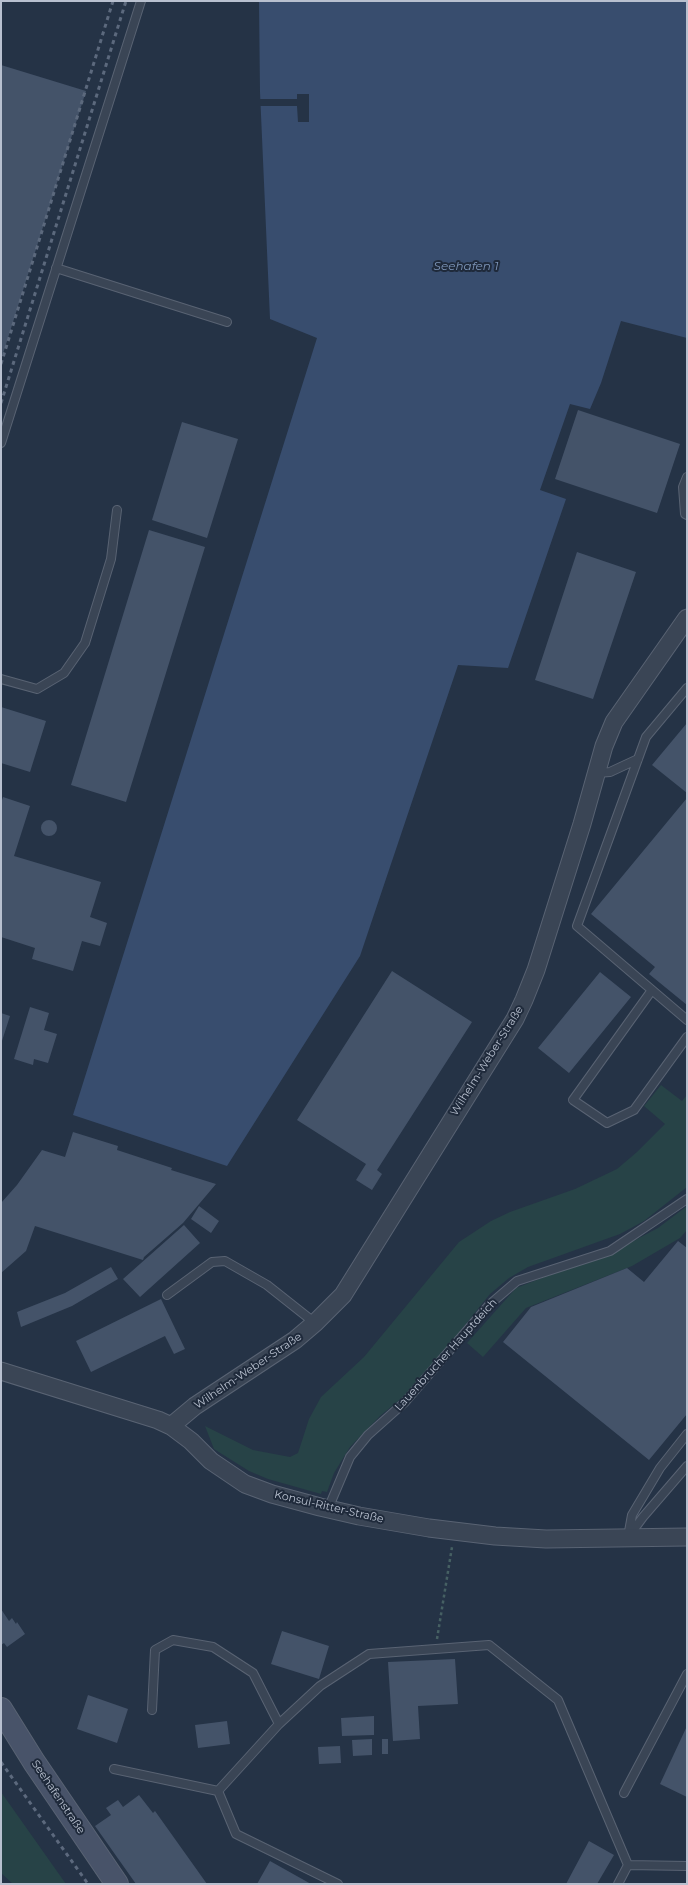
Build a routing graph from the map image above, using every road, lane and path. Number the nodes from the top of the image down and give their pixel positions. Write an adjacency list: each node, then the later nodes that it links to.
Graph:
1 (141, 1): 2 (lane)
2 (56, 268): 3 (lane); 4 (lane)
3 (227, 322)
4 (1, 443)
5 (687, 477): 7 (lane)
6 (117, 510): 9 (lane)
7 (687, 515)
8 (687, 618): 12 (street, Wilhelm-Weber-Straße)
9 (1, 679)
10 (687, 688): 11 (lane)
11 (638, 758): 12 (lane); 13 (lane)
12 (597, 773): 18 (street, Wilhelm-Weber-Straße)
13 (652, 990): 14 (lane); 15 (lane)
14 (687, 1020)
15 (687, 1037)
16 (687, 1199): 23 (lane, Lauenbrucher Hauptdeich)
17 (167, 1295): 18 (lane)
18 (315, 1323): 20 (street, Wilhelm-Weber-Straße)
19 (1, 1370): 20 (street, Konsul-Ritter-Straße)
20 (171, 1426): 23 (street, Konsul-Ritter-Straße)
21 (687, 1434): 25 (lane)
22 (687, 1466): 25 (lane)
23 (328, 1509): 24 (street, Konsul-Ritter-Straße)
24 (454, 1531): 25 (street, Konsul-Ritter-Straße); 27 (path)
25 (628, 1537): 26 (street, Konsul-Ritter-Straße)
26 (687, 1537)
27 (435, 1649): 31 (lane); 35 (lane)
28 (687, 1674): 34 (lane)
29 (1, 1709): 37 (main road, Seehafenstraße)
30 (152, 1710): 31 (lane)
31 (279, 1724): 33 (lane)
32 (114, 1769): 33 (lane)
33 (218, 1791): 38 (lane)
34 (624, 1793)
35 (628, 1865): 36 (lane); 39 (lane)
36 (687, 1866)
37 (117, 1884)
38 (338, 1884)
39 (618, 1884)

